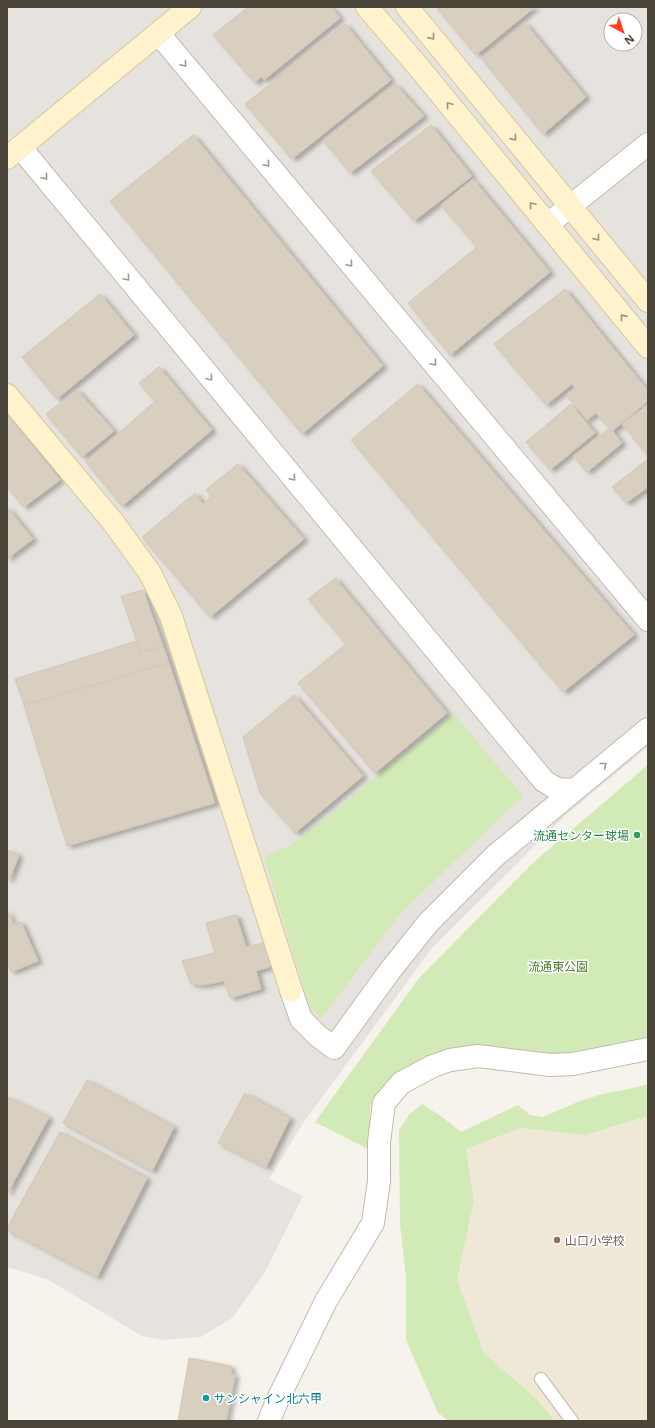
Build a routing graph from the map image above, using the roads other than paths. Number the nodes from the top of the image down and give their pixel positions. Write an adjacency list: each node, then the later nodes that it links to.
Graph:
1 (190, 7): 4 (street)
2 (367, 7): 8 (street, one-way to 2)
3 (407, 7): 7 (street, one-way to 7)
4 (159, 34): 6 (street); 12 (street, one-way to 12)
5 (648, 144): 7 (street)
6 (13, 153): 14 (street, one-way to 14)
7 (571, 206): 8 (street); 9 (street, one-way to 9)
8 (548, 224): 10 (street, one-way to 8)
9 (648, 300)
10 (648, 347)
11 (7, 395): 14 (street)
12 (648, 620)
13 (648, 730): 14 (street, one-way to 13)
14 (574, 790)
15 (648, 1049): 17 (street)
16 (541, 1379): 18 (lane)
17 (269, 1421)
18 (572, 1421)

